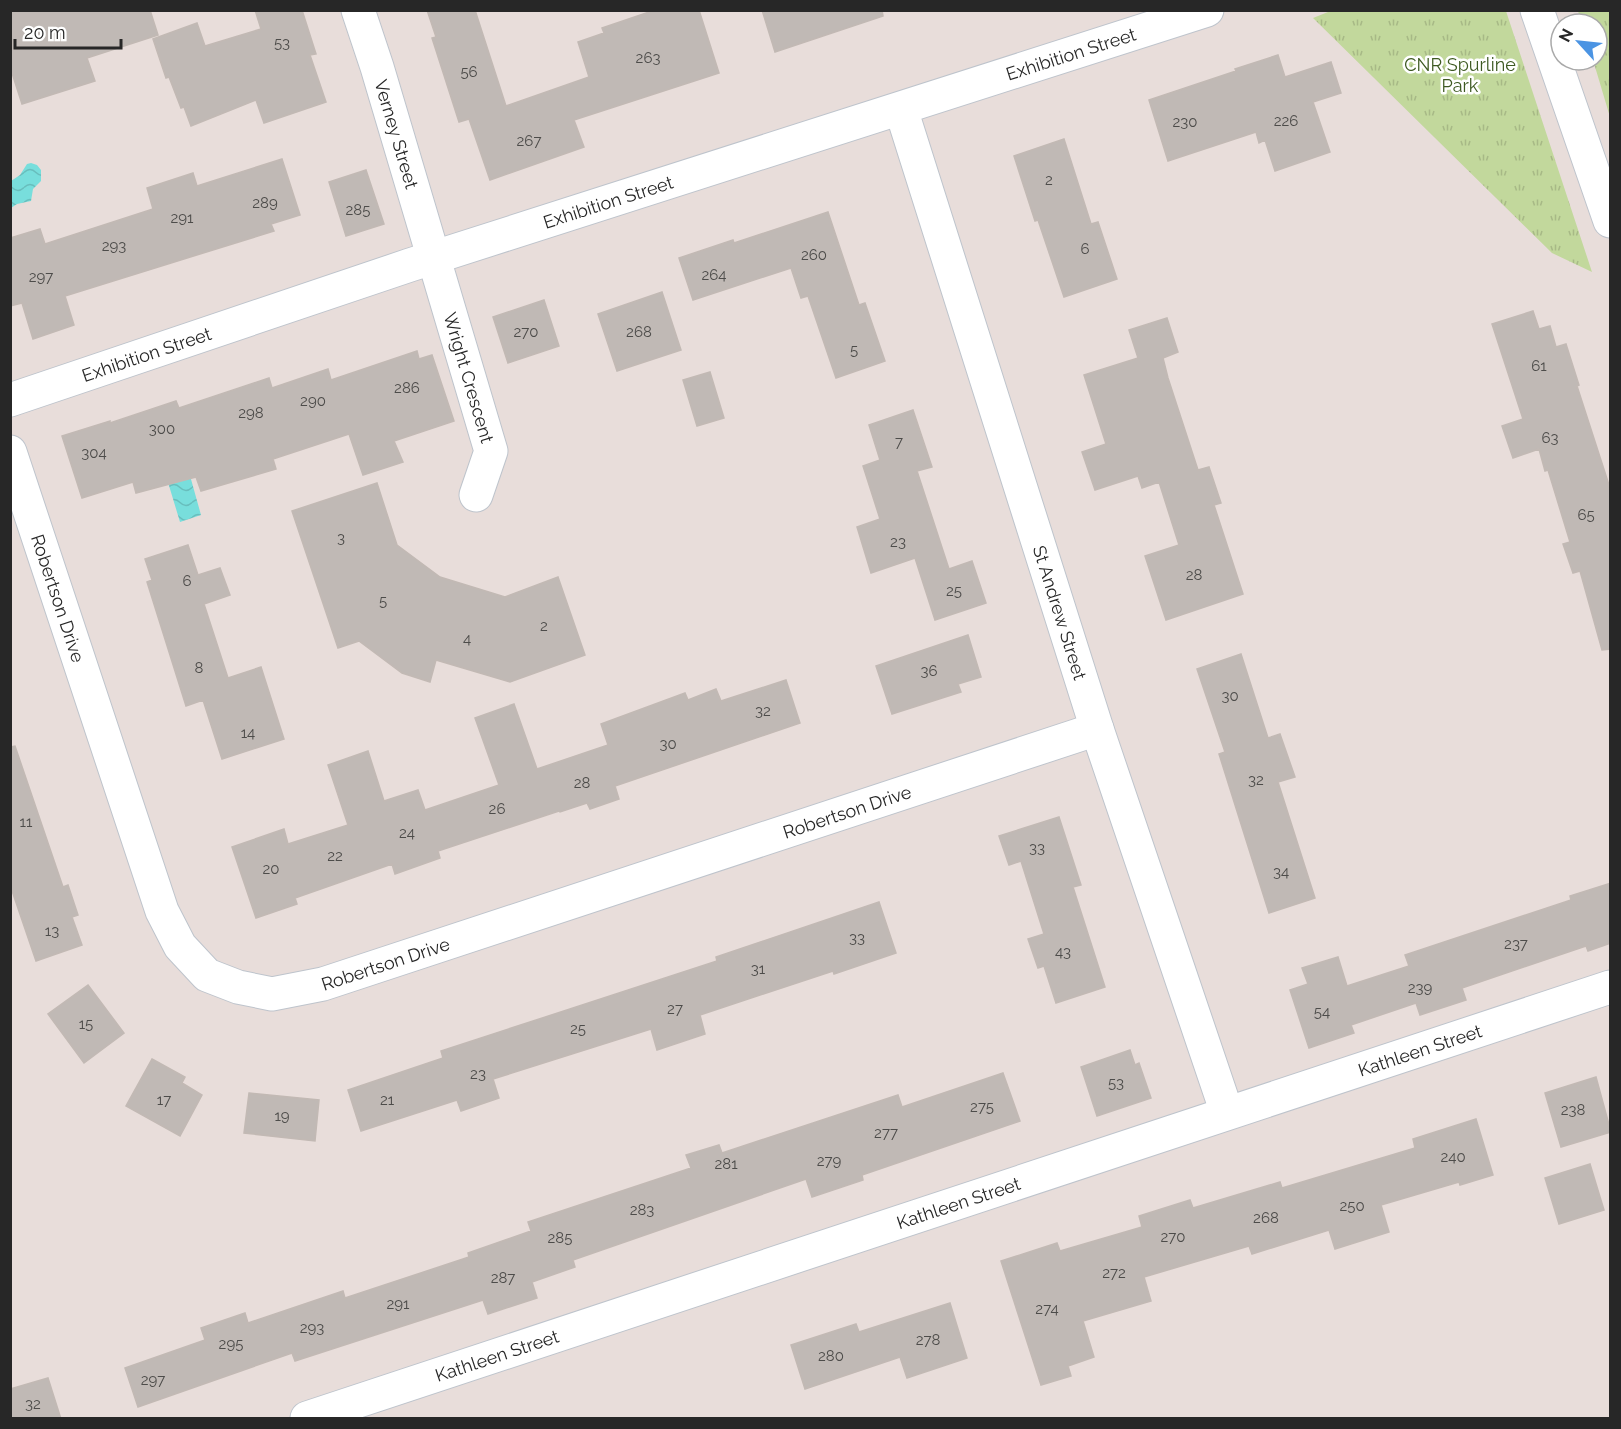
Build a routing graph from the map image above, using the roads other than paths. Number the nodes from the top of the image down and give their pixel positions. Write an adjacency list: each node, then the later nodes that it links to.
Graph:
1 (358, 10): 6 (street, Verney Street)
2 (1207, 10): 4 (street, Exhibition Street)
3 (1537, 10): 5 (street)
4 (901, 109): 6 (street, Exhibition Street); 10 (street, St Andrew Street)
5 (1611, 221)
6 (433, 258): 7 (street, Exhibition Street); 9 (street, Wright Crescent)
7 (10, 400)
8 (10, 452): 10 (street, Robertson Drive)
9 (476, 495)
10 (1097, 729): 12 (street, St Andrew Street)
11 (1611, 987): 12 (street, Kathleen Street)
12 (1227, 1113): 13 (street, Kathleen Street)
13 (307, 1419)

